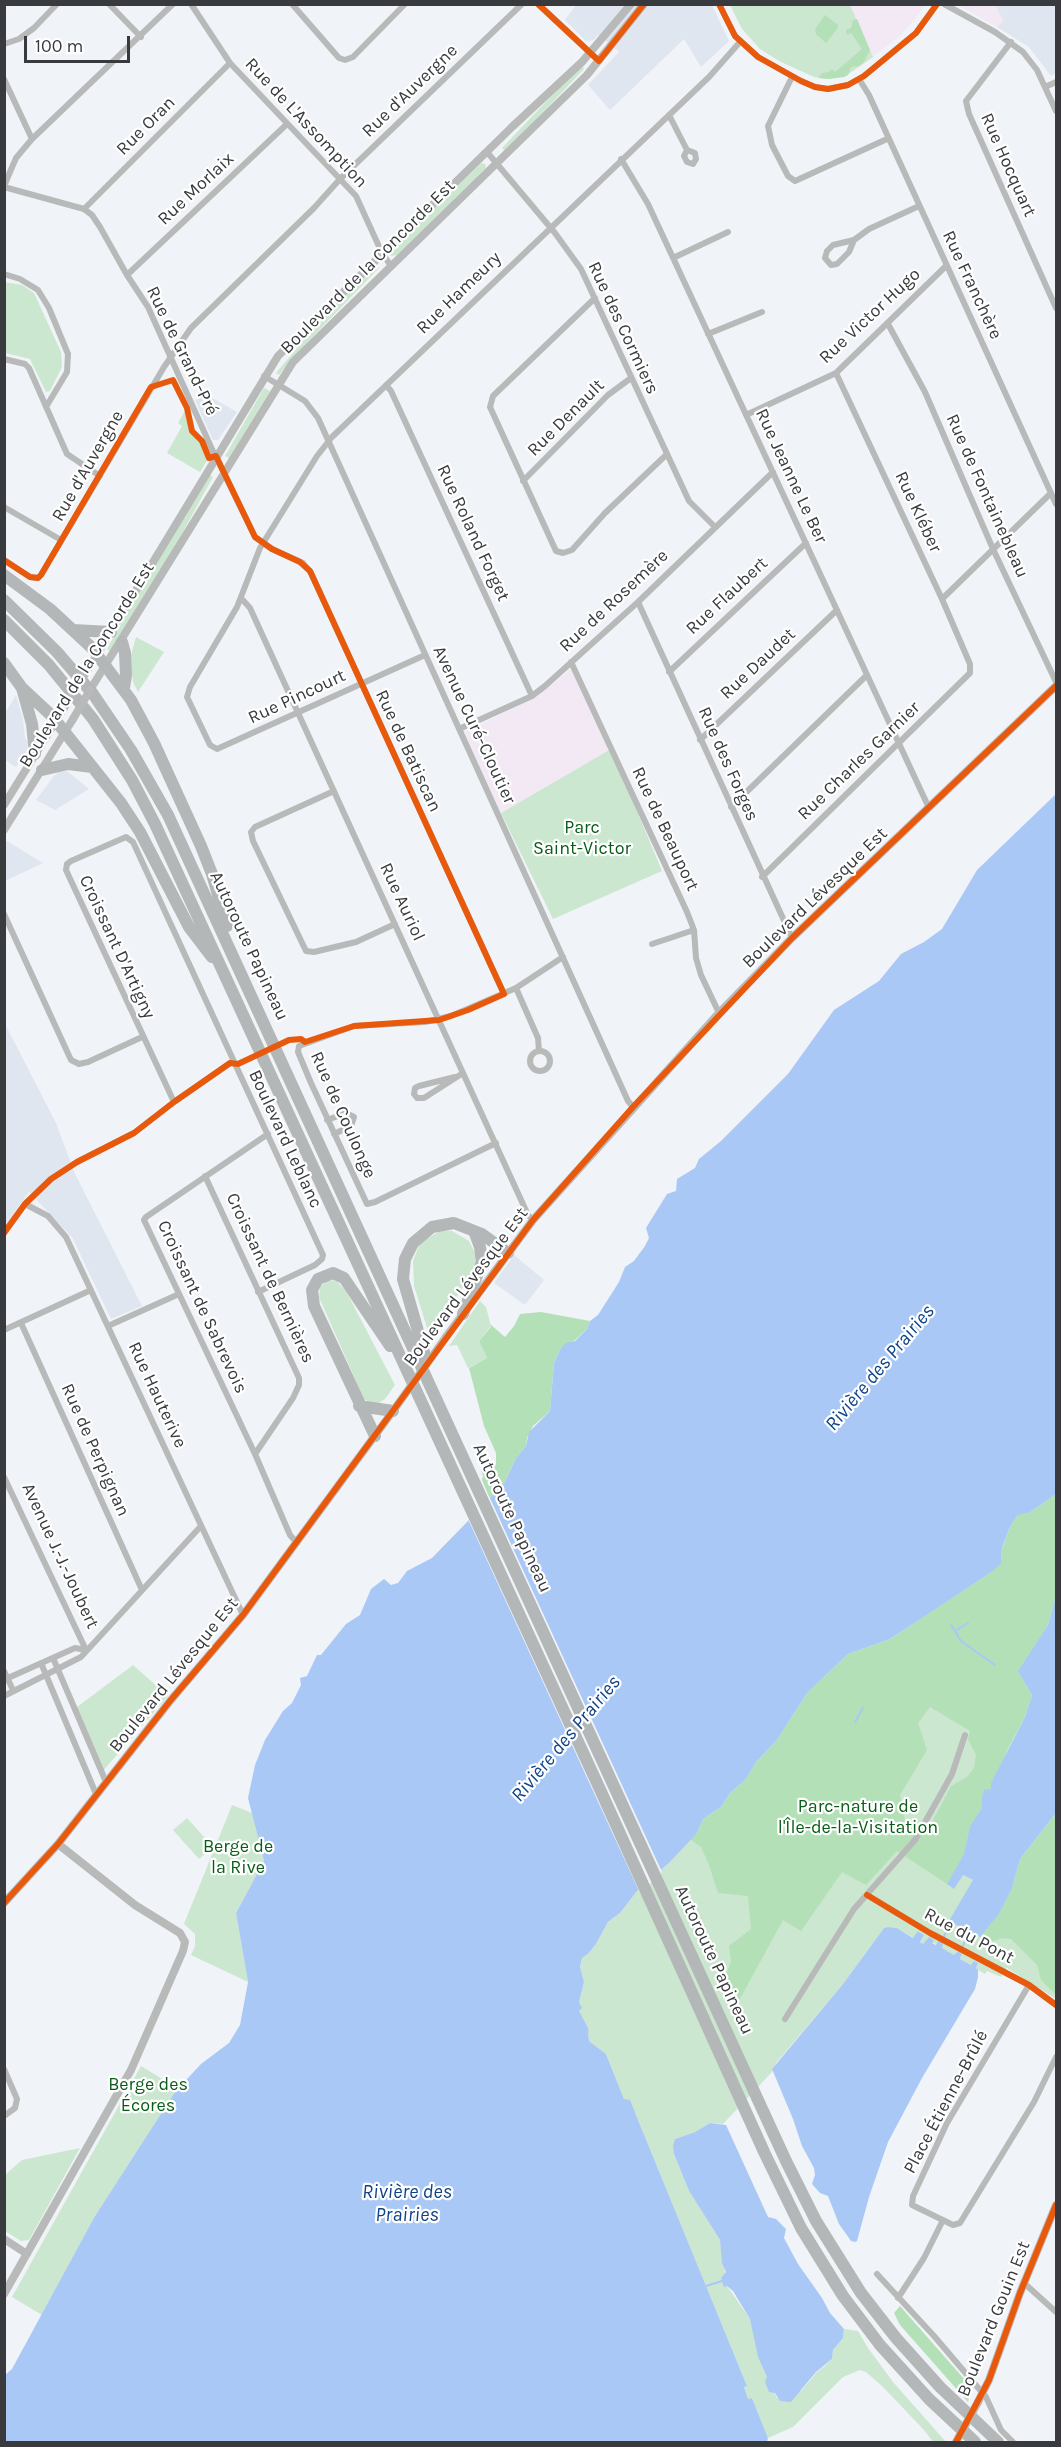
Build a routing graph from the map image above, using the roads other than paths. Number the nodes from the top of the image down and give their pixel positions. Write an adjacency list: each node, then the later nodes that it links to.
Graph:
1 (57, 4): 17 (street)
2 (109, 4): 14 (street)
3 (173, 4): 14 (street)
4 (191, 4): 20 (street, Rue de L'Assomption)
5 (292, 4): 13 (street)
6 (522, 4): 35 (street, Rue d'Auvergne)
7 (538, 4): 18 (street)
8 (631, 4): 18 (street, Boulevard de la Concorde Est)
9 (644, 4): 19 (street, Boulevard de la Concorde Est)
10 (719, 4): 15 (street)
11 (937, 4): 22 (street)
12 (944, 4): 16 (street)
13 (404, 5)
14 (141, 36): 29 (street)
15 (740, 42): 21 (street); 27 (street, Rue Hameury)
16 (1011, 42): 25 (street); 49 (street, Rue Hocquart)
17 (4, 44)
18 (590, 54): 19 (street); 32 (street, Boulevard de la Concorde Est)
19 (599, 62): 34 (street, Boulevard de la Concorde Est)
20 (230, 63): 28 (street, Rue de L'Assomption); 38 (street, Rue Oran)
21 (792, 77): 22 (street); 30 (street)
22 (859, 79): 30 (street, Rue Franchère)
23 (4, 80): 29 (street)
24 (1056, 82): 25 (street)
25 (1046, 87): 26 (street)
26 (1056, 111)
27 (669, 115): 31 (street); 33 (street, Rue Hameury)
28 (286, 124): 35 (street, Rue de L'Assomption); 47 (street, Rue Morlaix)
29 (33, 139): 36 (street)
30 (887, 139): 37 (street, Rue Franchère)
31 (687, 150)
32 (487, 152): 34 (street, Rue des Cormiers); 42 (street, Boulevard de la Concorde Est)
33 (621, 159): 39 (street, Rue Hameury); 43 (street, Rue Jeanne Le Ber)
34 (498, 163): 39 (street, Rue des Cormiers); 44 (street, Boulevard de la Concorde Est)
35 (340, 179): 42 (street, Rue de L'Assomption); 53 (street, Rue d'Auvergne)
36 (4, 186): 38 (street)
37 (918, 206): 41 (street); 45 (street, Rue Franchère)
38 (84, 209): 47 (street, Rue de Grand-Pré)
39 (550, 226): 48 (street, Rue des Cormiers); 59 (street, Rue Hameury)
40 (728, 232): 43 (street)
41 (854, 240): 41 (street)
42 (382, 253): 44 (street, Rue de L'Assomption); 56 (street, Boulevard de la Concorde Est)
43 (673, 258): 52 (street, Rue Jeanne Le Ber)
44 (391, 266): 58 (street, Boulevard de la Concorde Est)
45 (946, 266): 51 (street, Rue Victor Hugo); 69 (street, Rue Franchère)
46 (4, 274): 60 (street)
47 (127, 275): 53 (street, Rue de Grand-Pré)
48 (595, 298): 57 (street, Rue des Cormiers); 68 (street)
49 (1056, 308)
50 (762, 312): 52 (street)
51 (888, 324): 55 (street, Rue Victor Hugo); 76 (street, Rue de Fontainebleau)
52 (708, 334): 61 (street, Rue Jeanne Le Ber)
53 (171, 356): 63 (street, Rue de Grand-Pré); 67 (street, Rue d'Auvergne)
54 (4, 359): 60 (street)
55 (836, 373): 61 (street, Rue Victor Hugo); 80 (street, Rue Kléber)
56 (264, 376): 58 (street, Avenue Curé-Cloutier); 63 (street, Boulevard de la Concorde Est)
57 (631, 378): 64 (street, Rue des Cormiers); 68 (street, Rue Denault)
58 (278, 384): 62 (street, Avenue Curé-Cloutier); 66 (street, Boulevard de la Concorde Est)
59 (386, 385): 62 (street, Rue Hameury); 100 (street, Rue Roland Forget)
60 (46, 407): 67 (street)
61 (746, 415): 65 (street, Rue Jeanne Le Ber)
62 (328, 441): 75 (street, Rue Hameury); 89 (street, Avenue Curé-Cloutier)
63 (216, 456): 66 (street, Rue de Grand-Pré); 86 (street, Boulevard de la Concorde Est)
64 (666, 456): 68 (street); 72 (street, Rue des Cormiers)
65 (773, 472): 72 (street, Rue de Rosemère); 74 (street, Rue Jeanne Le Ber)
66 (224, 473): 75 (street, Rue de Grand-Pré); 87 (street, Boulevard de la Concorde Est)
67 (100, 476): 73 (street, Rue d'Auvergne)
68 (523, 481)
69 (1051, 493): 70 (street, Rue Franchère); 76 (street)
70 (1056, 504)
71 (4, 507): 73 (street)
72 (715, 527): 82 (street, Rue de Rosemère)
73 (62, 540): 77 (street, Rue d'Auvergne)
74 (806, 543): 83 (street, Rue Jeanne Le Ber); 94 (street, Rue Flaubert)
75 (262, 544): 79 (street, Rue Hameury); 96 (street, Rue de Batiscan)
76 (993, 549): 80 (street); 97 (street, Rue de Fontainebleau)
77 (4, 560)
78 (4, 575): 85 (highway)
79 (241, 598): 101 (street, Rue Auriol); 107 (street, Rue Hameury)
80 (942, 599): 92 (street, Rue Kléber)
81 (4, 600): 124 (highway, Autoroute Papineau)
82 (638, 602): 90 (street, Rue de Rosemère); 94 (street, Rue des Forges)
83 (837, 610): 95 (street, Rue Jeanne Le Ber); 105 (street, Rue Daudet)
84 (4, 620): 125 (highway, Autoroute Papineau)
85 (73, 630): 86 (highway); 88 (highway)
86 (111, 632): 88 (street, Boulevard de la Concorde Est)
87 (122, 642): 93 (street, Boulevard de la Concorde Est); 99 (highway)
88 (98, 654): 93 (highway); 102 (street, Boulevard de la Concorde Est, bridge)
89 (425, 655): 96 (street, Rue Pincourt); 103 (street, Avenue Curé-Cloutier)
90 (571, 662): 100 (street, Rue de Rosemère); 120 (street, Rue de Beauport)
91 (4, 663): 98 (highway)
92 (970, 664): 106 (street, Rue Charles Garnier)
93 (106, 666): 99 (highway); 104 (street, Boulevard de la Concorde Est, bridge)
94 (669, 672): 105 (street, Rue des Forges)
95 (867, 675): 106 (street, Rue Jeanne Le Ber); 113 (street)
96 (361, 684): 101 (street, Rue Pincourt); 127 (street, Rue de Batiscan)
97 (1056, 684): 114 (street, Boulevard Lévesque Est)
98 (22, 688): 102 (highway); 108 (highway)
99 (124, 688): 124 (highway)
100 (532, 696): 103 (street, Rue de Rosemère)
101 (299, 712): 107 (street, Rue Pincourt); 111 (street, Rue Auriol)
102 (56, 722): 104 (highway); 108 (street, Boulevard de la Concorde Est)
103 (459, 729): 123 (street, Avenue Curé-Cloutier)
104 (64, 733): 109 (highway); 110 (street, Boulevard de la Concorde Est)
105 (700, 740): 113 (street, Rue des Forges)
106 (899, 743): 114 (street, Rue Jeanne Le Ber); 117 (street, Rue Charles Garnier)
107 (213, 749)
108 (35, 754): 112 (street, Boulevard de la Concorde Est)
109 (92, 767): 110 (highway); 125 (highway)
110 (42, 770): 115 (street, Boulevard de la Concorde Est)
111 (334, 791): 119 (street, Rue Auriol); 119 (street)
112 (4, 806)
113 (731, 807): 117 (street, Rue des Forges)
114 (930, 809): 121 (street, Boulevard Lévesque Est)
115 (4, 830)
116 (128, 837): 130 (street, Croissant D'Artigny); 132 (street, Boulevard Leblanc)
117 (762, 877): 121 (street, Rue des Forges)
118 (4, 914): 130 (street)
119 (395, 924): 129 (street, Rue Auriol)
120 (693, 930): 122 (street); 128 (street, Rue de Beauport)
121 (792, 938): 128 (street, Boulevard Lévesque Est)
122 (652, 944)
123 (562, 957): 126 (street); 136 (street, Avenue Curé-Cloutier)
124 (238, 968): 155 (highway, Autoroute Papineau)
125 (226, 975): 154 (highway, Autoroute Papineau)
126 (516, 988): 127 (street); 131 (street)
127 (504, 994): 129 (street)
128 (719, 1013): 136 (street, Boulevard Lévesque Est)
129 (440, 1020): 133 (street, Rue Auriol); 137 (street, Rue de Coulonge)
130 (142, 1037): 135 (street, Croissant D'Artigny)
131 (538, 1051)
132 (232, 1062): 135 (street); 138 (street, Boulevard Leblanc)
133 (463, 1073): 134 (street); 140 (street, Rue Auriol)
134 (455, 1077): 134 (street)
135 (174, 1102): 142 (street)
136 (633, 1107): 143 (street, Boulevard Lévesque Est)
137 (327, 1120): 139 (street, Rue de Coulonge); 139 (street)
138 (268, 1134): 141 (street, Croissant de Sabrevois); 148 (street, Boulevard Leblanc)
139 (334, 1134): 140 (street, Rue de Coulonge)
140 (495, 1143): 143 (street, Rue Auriol)
141 (205, 1176): 148 (street, Croissant de Bernières); 149 (street, Croissant de Sabrevois)
142 (25, 1204): 145 (street); 147 (street, Rue Hauterive)
143 (533, 1220): 146 (street, Boulevard Lévesque Est)
144 (474, 1232): 146 (highway); 150 (highway); 155 (highway)
145 (4, 1233)
146 (508, 1253): 150 (street, Boulevard Lévesque Est)
147 (91, 1290): 151 (street); 152 (street, Rue Hauterive)
148 (258, 1292): 159 (street, Croissant de Bernières)
149 (179, 1294): 152 (street); 159 (street, Croissant de Sabrevois)
150 (463, 1314): 157 (street, Boulevard Lévesque Est, bridge)
151 (21, 1323): 153 (street); 163 (street, Rue de Perpignan)
152 (108, 1326): 161 (street, Rue Hauterive)
153 (4, 1330)
154 (406, 1369): 156 (highway); 196 (highway, Autoroute Papineau)
155 (435, 1392): 197 (highway, Autoroute Papineau)
156 (359, 1406): 157 (highway); 158 (highway)
157 (393, 1411): 158 (street, Boulevard Lévesque Est)
158 (375, 1436): 162 (street, Boulevard Lévesque Est)
159 (255, 1454): 162 (street, Croissant de Sabrevois)
160 (4, 1477): 165 (street, Avenue J.-J.-Joubert)
161 (201, 1526): 163 (street); 164 (street, Rue Hauterive)
162 (297, 1543): 164 (street, Boulevard Lévesque Est)
163 (142, 1590): 165 (street)
164 (243, 1615): 174 (street, Boulevard Lévesque Est)
165 (87, 1650): 166 (street); 168 (street)
166 (53, 1658): 167 (street); 168 (street)
167 (41, 1663): 169 (street); 170 (street)
168 (59, 1670): 170 (street); 174 (street)
169 (6, 1675): 171 (street)
170 (46, 1676): 171 (street); 175 (street)
171 (13, 1690): 172 (street)
172 (4, 1695)
173 (965, 1736): 177 (street)
174 (106, 1782): 175 (street, Boulevard Lévesque Est)
175 (96, 1794): 176 (street, Boulevard Lévesque Est)
176 (58, 1844): 178 (street, Boulevard Lévesque Est); 188 (street)
177 (867, 1895): 179 (street, Rue du Pont); 181 (street)
178 (4, 1903)
179 (1029, 1985): 180 (street, Rue du Pont); 186 (street, Place Étienne-Brûlé)
180 (1056, 2005)
181 (785, 2019)
182 (1056, 2057): 186 (street)
183 (4, 2069): 184 (street)
184 (4, 2116)
185 (1056, 2205): 190 (street, Boulevard Gouin Est)
186 (943, 2220): 192 (street)
187 (4, 2239): 188 (street)
188 (27, 2254): 191 (street)
189 (877, 2274): 192 (street)
190 (1024, 2283): 193 (street); 194 (street, Boulevard Gouin Est)
191 (4, 2294)
192 (898, 2298): 194 (street)
193 (1056, 2312)
194 (980, 2398): 195 (street, Boulevard Gouin Est, bridge); 198 (street)
195 (956, 2442)
196 (975, 2442)
197 (998, 2442)
198 (1013, 2442)

